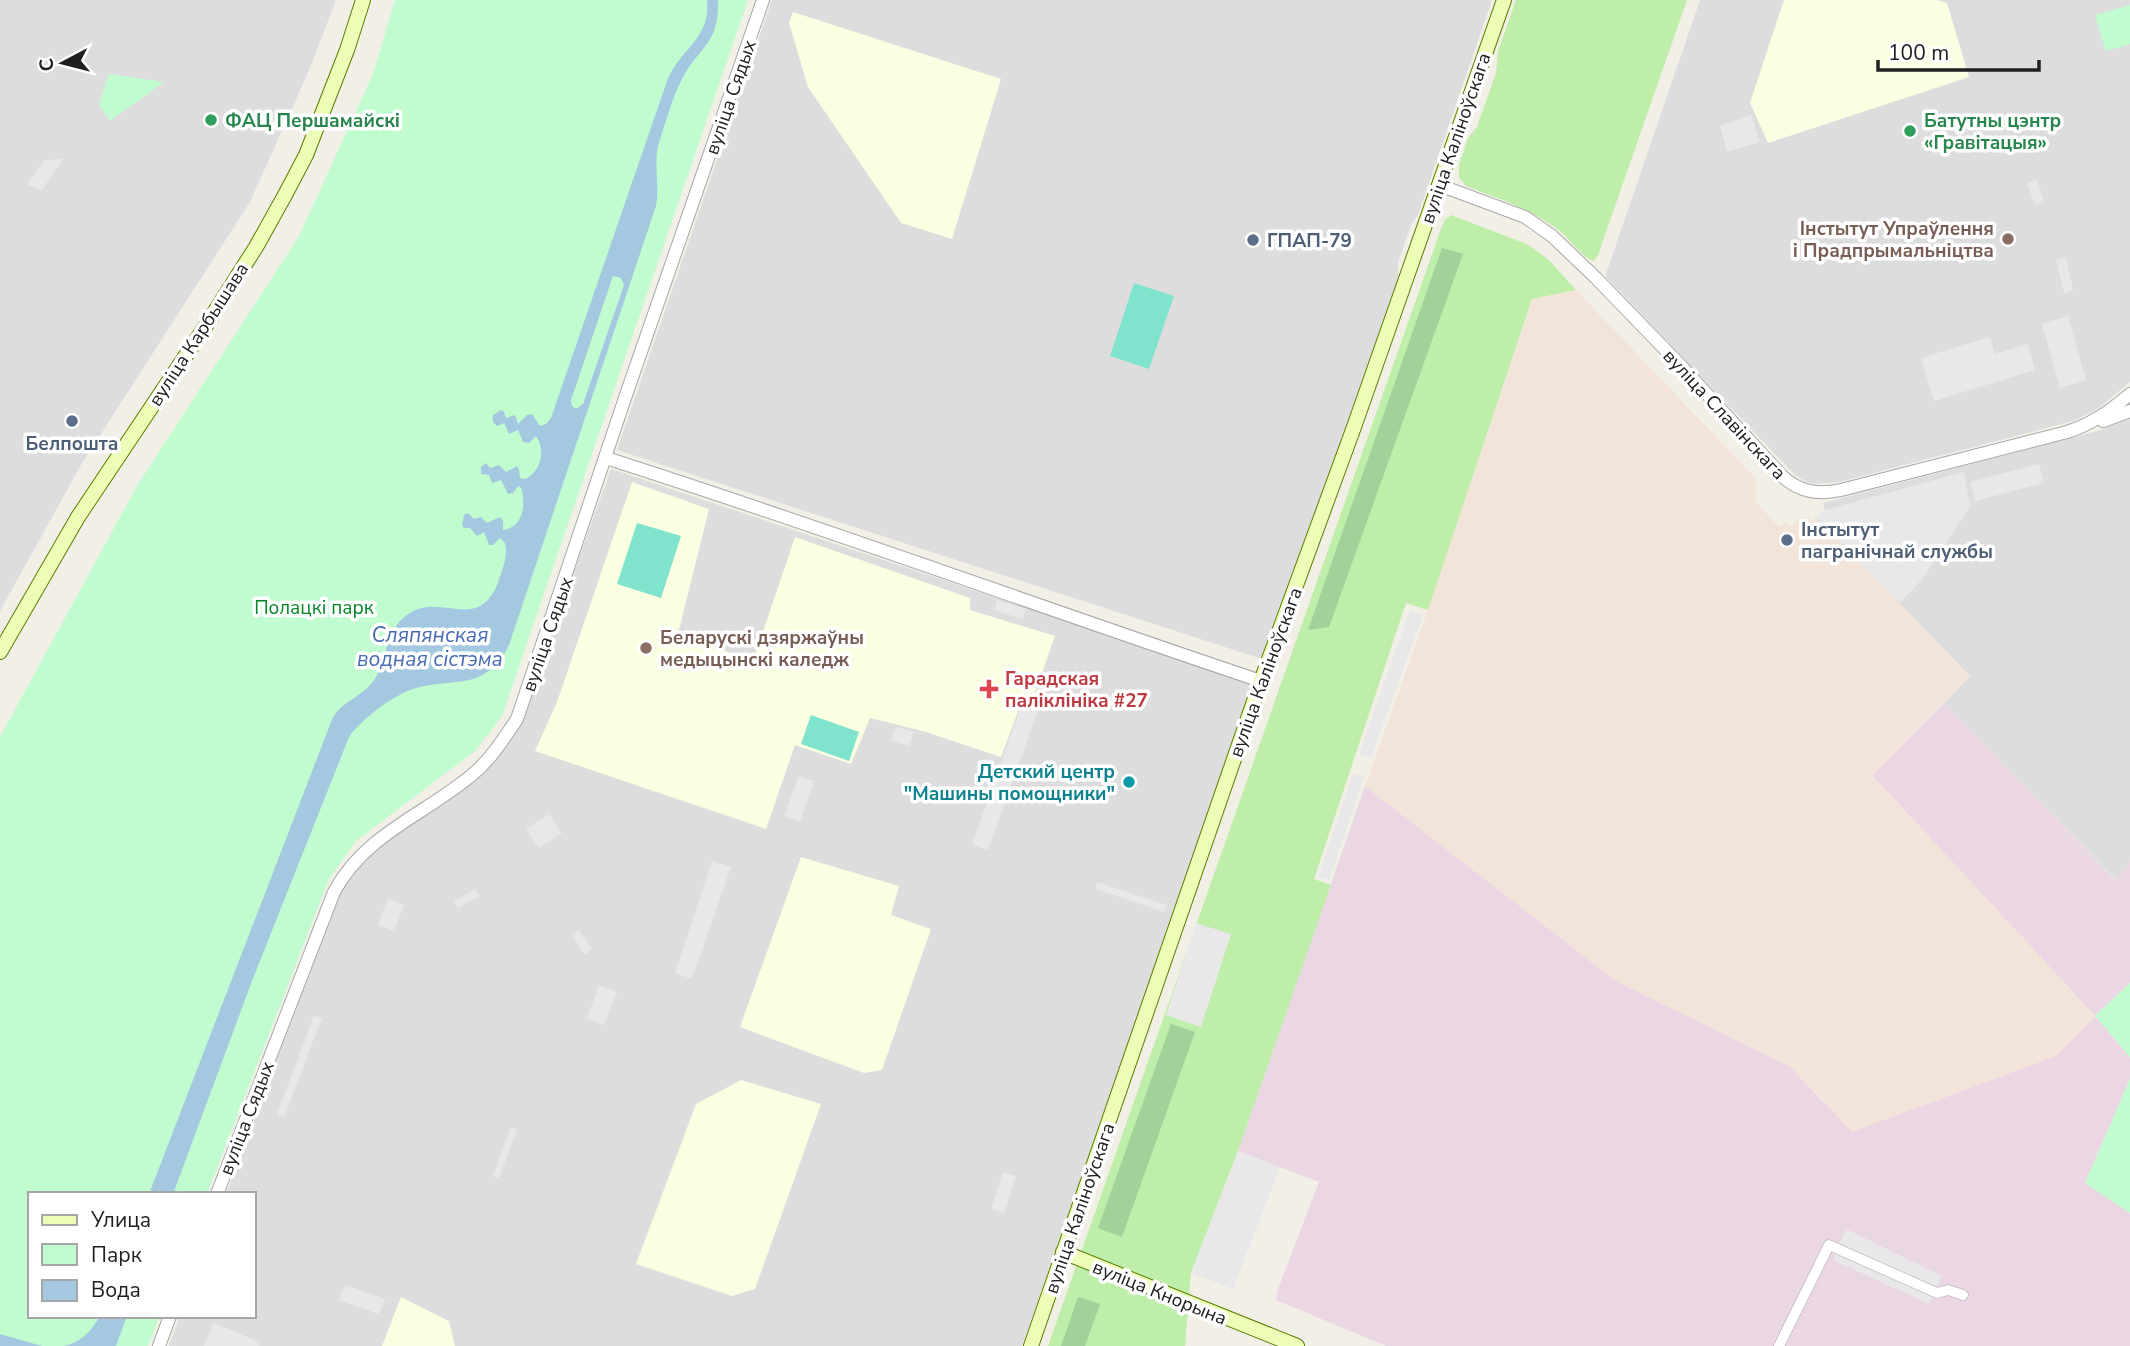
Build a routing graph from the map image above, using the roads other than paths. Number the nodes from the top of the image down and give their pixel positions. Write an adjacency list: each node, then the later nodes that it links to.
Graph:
1 (363, 0): 9 (main road, вуліца Карбышава)
2 (764, 0): 8 (street, вуліца Сядых)
3 (1504, 0): 4 (main road, вуліца Каліноўскага)
4 (1439, 185): 7 (street, вуліца Славінскага); 10 (main road, вуліца Каліноўскага)
5 (2130, 394): 7 (street, вуліца Славінскага)
6 (2130, 411): 7 (street)
7 (2086, 426)
8 (606, 458): 10 (street); 11 (street, вуліца Сядых)
9 (0, 652)
10 (1261, 681): 12 (main road, вуліца Каліноўскага)
11 (218, 1192)
12 (1063, 1252): 16 (main road, вуліца Каліноўскага); 17 (main road, вуліца Кнорына)
13 (1963, 1295): 18 (street)
14 (169, 1318): 15 (street)
15 (159, 1346)
16 (1031, 1346)
17 (1297, 1346)
18 (1779, 1346)

